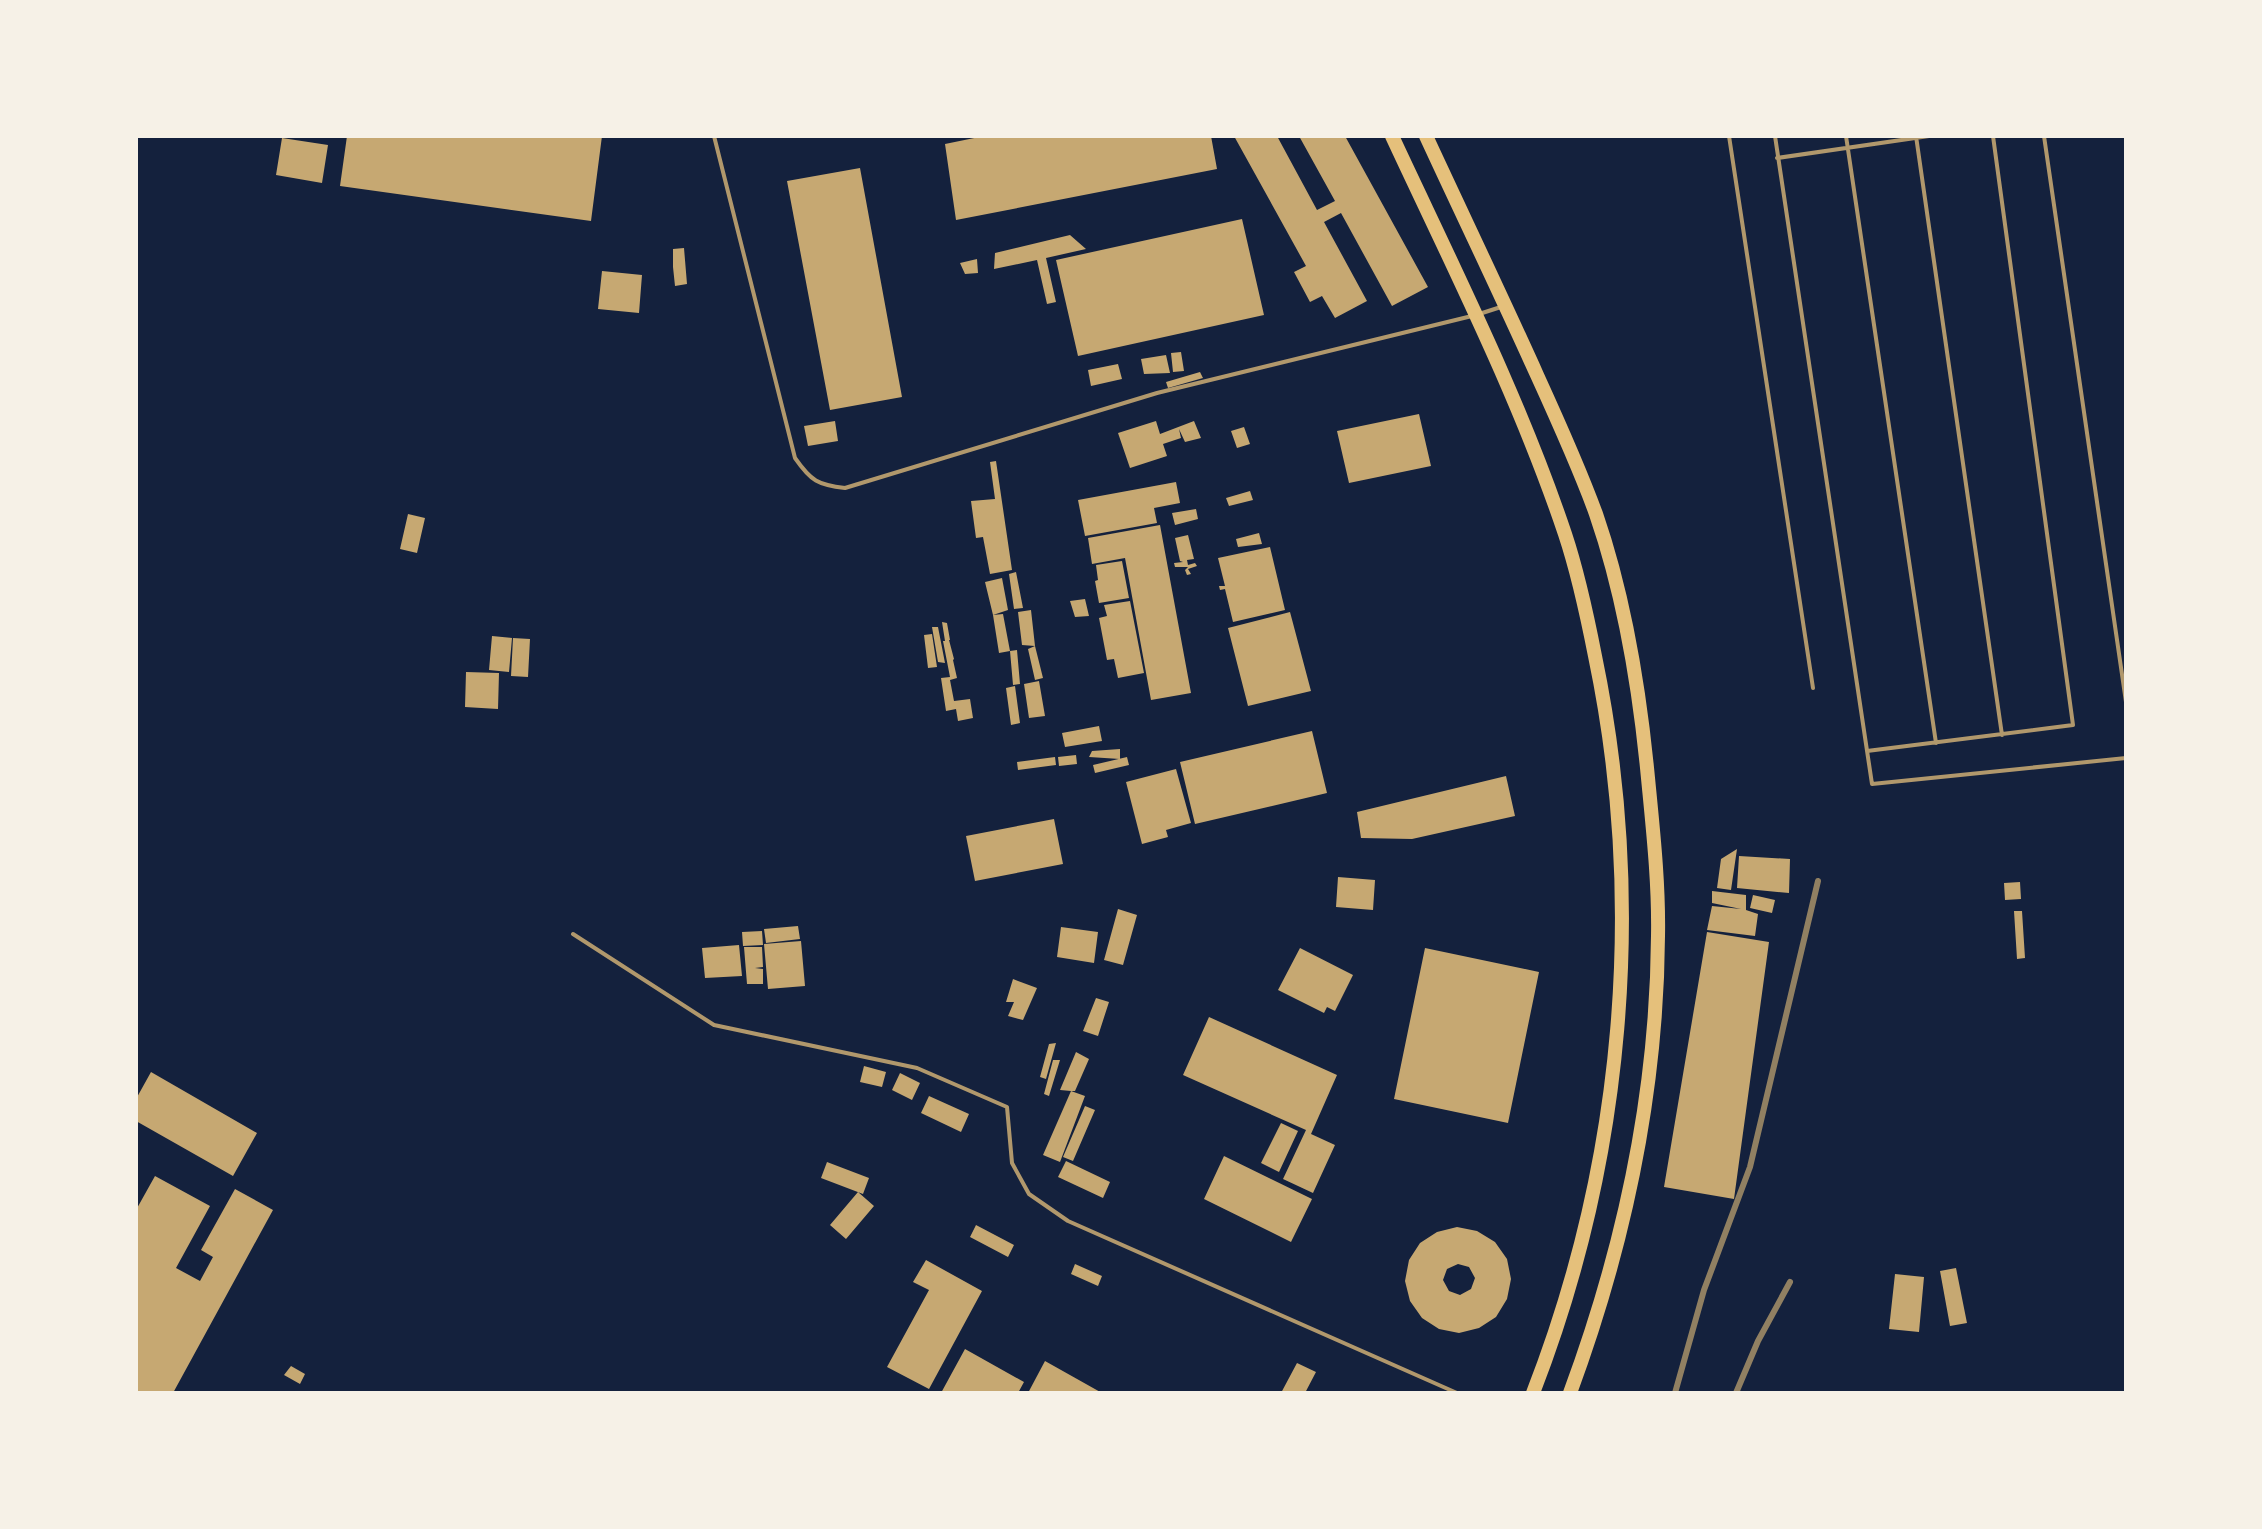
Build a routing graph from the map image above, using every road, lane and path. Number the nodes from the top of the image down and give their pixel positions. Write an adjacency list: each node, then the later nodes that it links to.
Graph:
1 (714, 136): 14 (lane)
2 (1392, 136): 14 (highway)
3 (1426, 136): 13 (highway)
4 (1729, 136): 15 (lane)
5 (1775, 136): 12 (lane)
6 (1846, 136): 11 (lane)
7 (1929, 136): 10 (lane)
8 (1993, 136): 17 (lane)
9 (2044, 136): 16 (lane)
10 (1916, 137): 11 (lane); 17 (lane)
11 (1848, 147): 12 (lane); 18 (lane)
12 (1777, 158): 19 (lane)
13 (1506, 306): 14 (lane); 24 (highway)
14 (1476, 315): 23 (highway)
15 (1813, 688)
16 (2126, 702)
17 (2002, 735): 18 (lane)
18 (1936, 743): 19 (lane)
19 (1867, 751): 20 (lane)
20 (2126, 758)
21 (573, 934): 22 (lane)
22 (1457, 1393)
23 (1533, 1393)
24 (1570, 1393)

